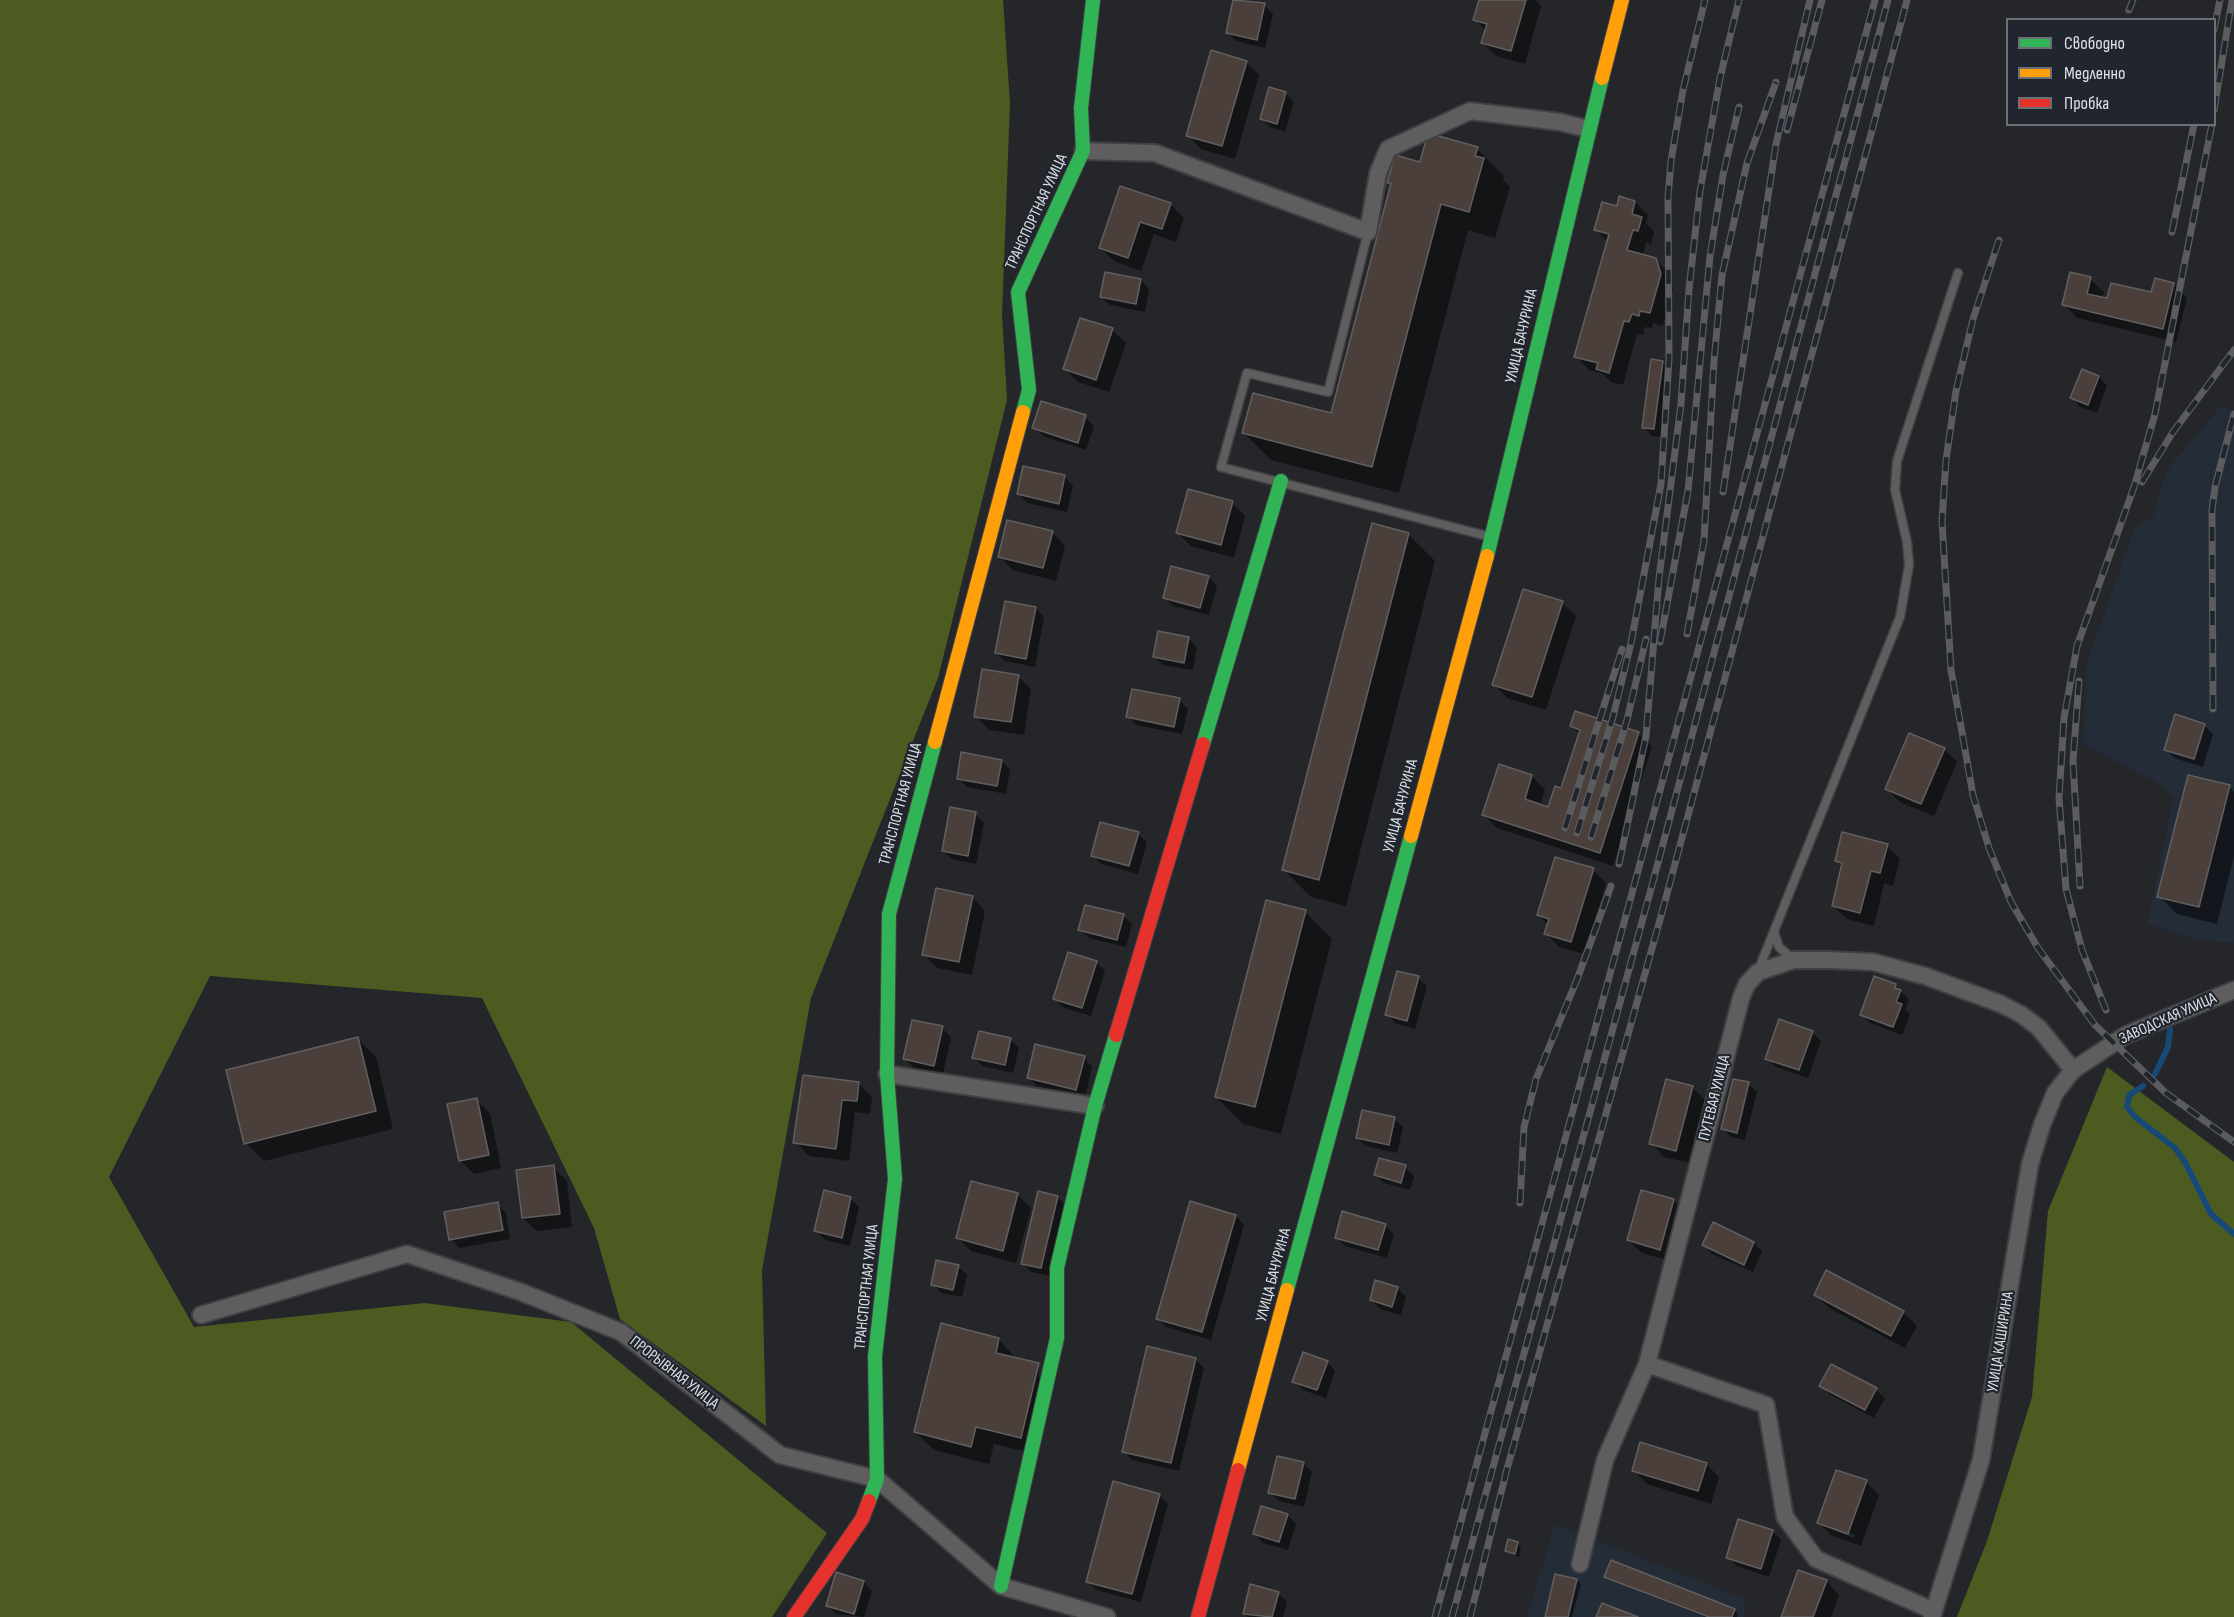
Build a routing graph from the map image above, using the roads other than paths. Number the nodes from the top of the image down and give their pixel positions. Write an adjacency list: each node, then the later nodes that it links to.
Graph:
1 (1094, 0): 4 (street, ТРАНСПОРТНАЯ УЛИЦА)
2 (1622, 0): 3 (street, УЛИЦА БАЧУРИНА)
3 (1588, 129): 5 (street); 8 (street, УЛИЦА БАЧУРИНА)
4 (1083, 150): 5 (street); 14 (street, ТРАНСПОРТНАЯ УЛИЦА)
5 (1368, 232): 7 (lane)
6 (1958, 273): 9 (lane)
7 (1281, 481): 8 (lane); 15 (street)
8 (1492, 537): 24 (street, УЛИЦА БАЧУРИНА)
9 (1774, 932): 10 (lane); 11 (lane)
10 (1794, 960): 11 (street); 13 (street)
11 (1758, 972): 17 (street, ПУТЕВАЯ УЛИЦА)
12 (2234, 990): 13 (street, ЗАВОДСКАЯ УЛИЦА)
13 (2073, 1070): 21 (street, УЛИЦА КАШИРИНА)
14 (887, 1074): 15 (street); 18 (street, ТРАНСПОРТНАЯ УЛИЦА)
15 (1095, 1106): 20 (street)
16 (201, 1315): 18 (street, ПРОРЫВНАЯ УЛИЦА)
17 (1647, 1365): 19 (street, ПУТЕВАЯ УЛИЦА); 21 (street)
18 (876, 1479): 20 (street, ПРОРЫВНАЯ УЛИЦА); 22 (street, ТРАНСПОРТНАЯ УЛИЦА)
19 (1580, 1564)
20 (1001, 1586): 23 (street, ПРОРЫВНАЯ УЛИЦА)
21 (1933, 1614)
22 (794, 1617)
23 (1107, 1617)
24 (1198, 1617)

